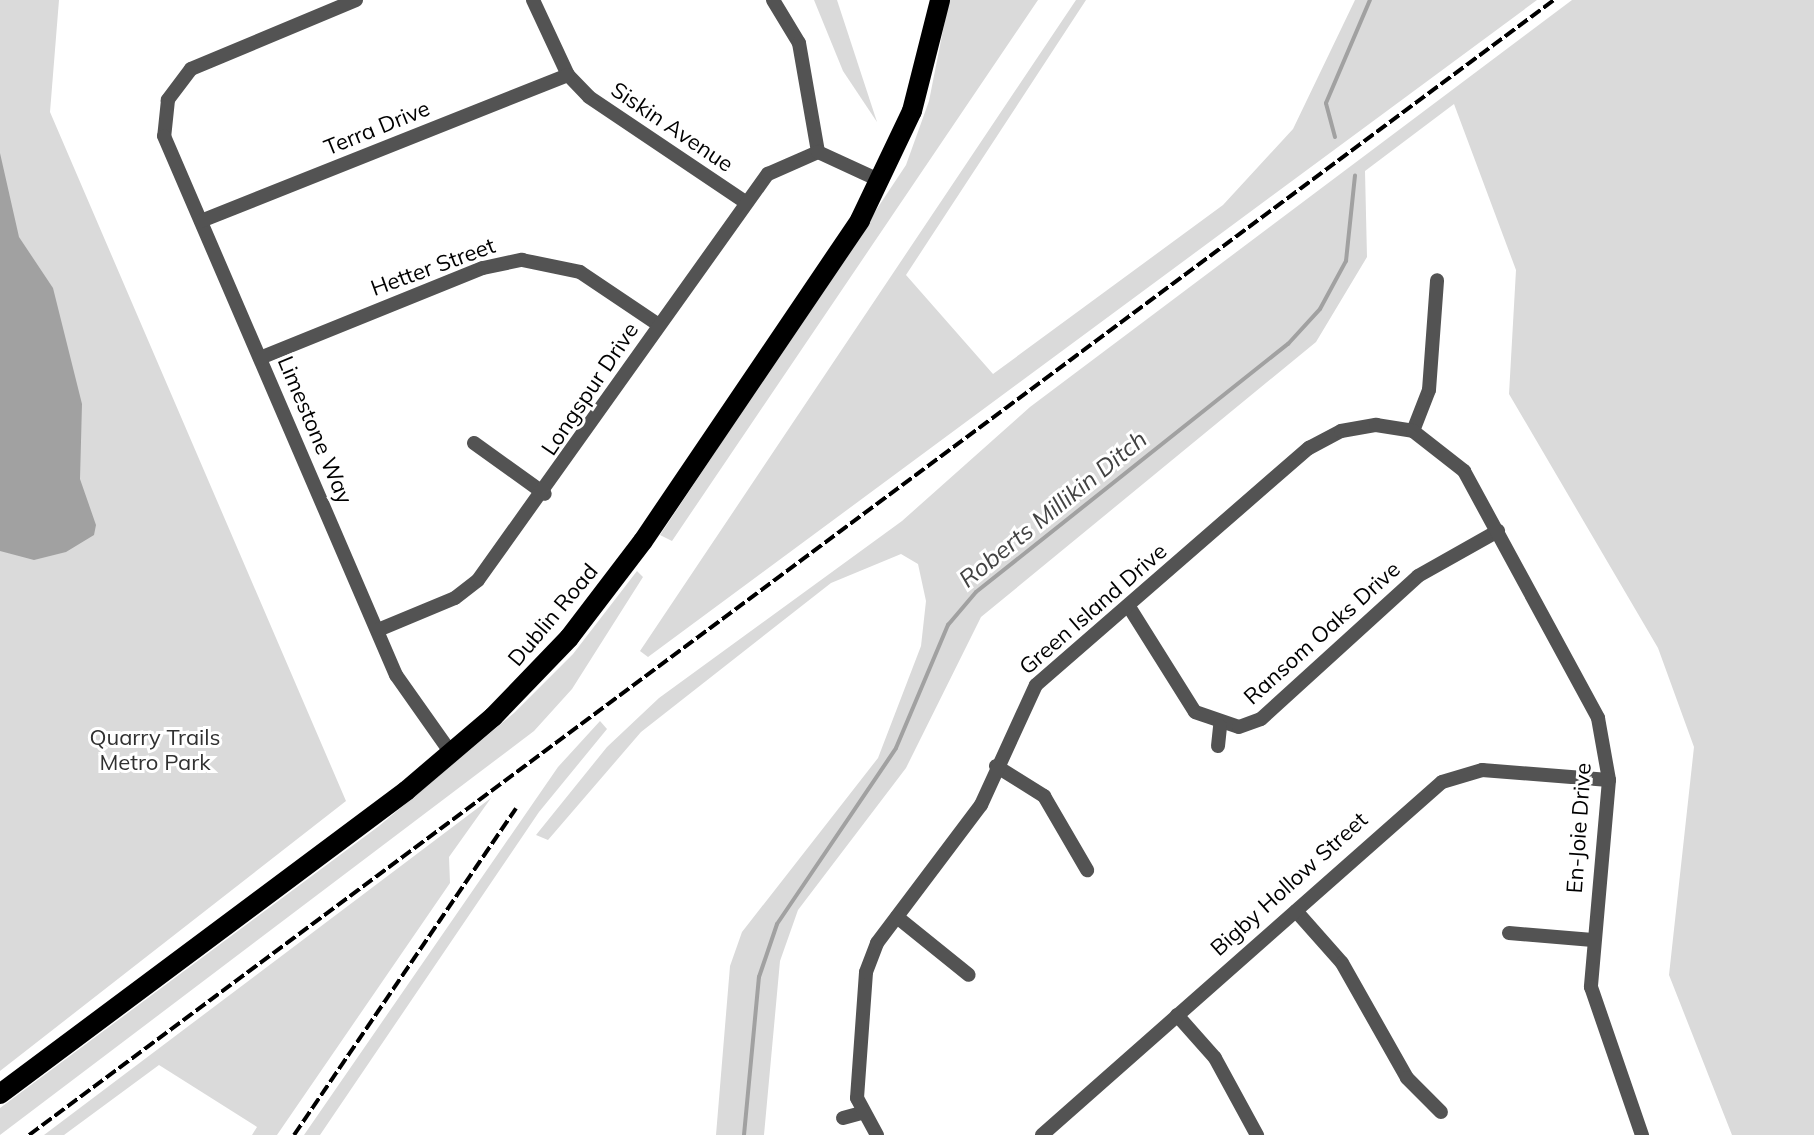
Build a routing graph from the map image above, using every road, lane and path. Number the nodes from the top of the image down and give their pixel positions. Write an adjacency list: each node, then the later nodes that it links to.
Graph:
1 (356, 0): 9 (street, Limestone Way)
2 (533, 0): 5 (street, Siskin Avenue)
3 (773, 0): 6 (street)
4 (940, 0): 7 (main road, Dublin Road)
5 (568, 75): 8 (street, Siskin Avenue); 9 (street, Terra Drive)
6 (818, 152): 7 (street); 8 (street, Longspur Drive)
7 (881, 181): 21 (main road, Dublin Road)
8 (745, 202): 11 (street, Longspur Drive)
9 (201, 221): 12 (street, Limestone Way)
10 (1437, 280): 13 (street)
11 (659, 325): 12 (street, Hetter Street); 15 (street, Longspur Drive)
12 (260, 358): 18 (street, Limestone Way)
13 (1413, 431): 16 (street, En-Joie Drive); 17 (street, Green Island Drive)
14 (474, 443): 15 (street)
15 (545, 494): 18 (street, Longspur Drive)
16 (1498, 531): 19 (street, Ransom Oaks Drive); 23 (street, En-Joie Drive)
17 (1131, 610): 19 (street); 22 (street, Green Island Drive)
18 (378, 630): 21 (street, Limestone Way)
19 (1220, 726): 20 (street)
20 (1218, 746)
21 (451, 753): 31 (main road, Dublin Road)
22 (996, 766): 24 (street); 26 (street, Green Island Drive)
23 (1609, 780): 25 (street, Bigby Hollow Street); 28 (street, En-Joie Drive)
24 (1087, 870)
25 (1296, 911): 30 (street, Bigby Hollow Street); 32 (street)
26 (897, 917): 29 (street); 33 (street, Green Island Drive)
27 (1509, 933): 28 (street)
28 (1593, 940): 38 (street, En-Joie Drive)
29 (969, 975)
30 (1177, 1015): 36 (street, Bigby Hollow Street); 37 (street)
31 (0, 1094)
32 (1441, 1112)
33 (862, 1113): 34 (street); 35 (street)
34 (843, 1118)
35 (877, 1135)
36 (1042, 1135)
37 (1257, 1135)
38 (1642, 1135)

